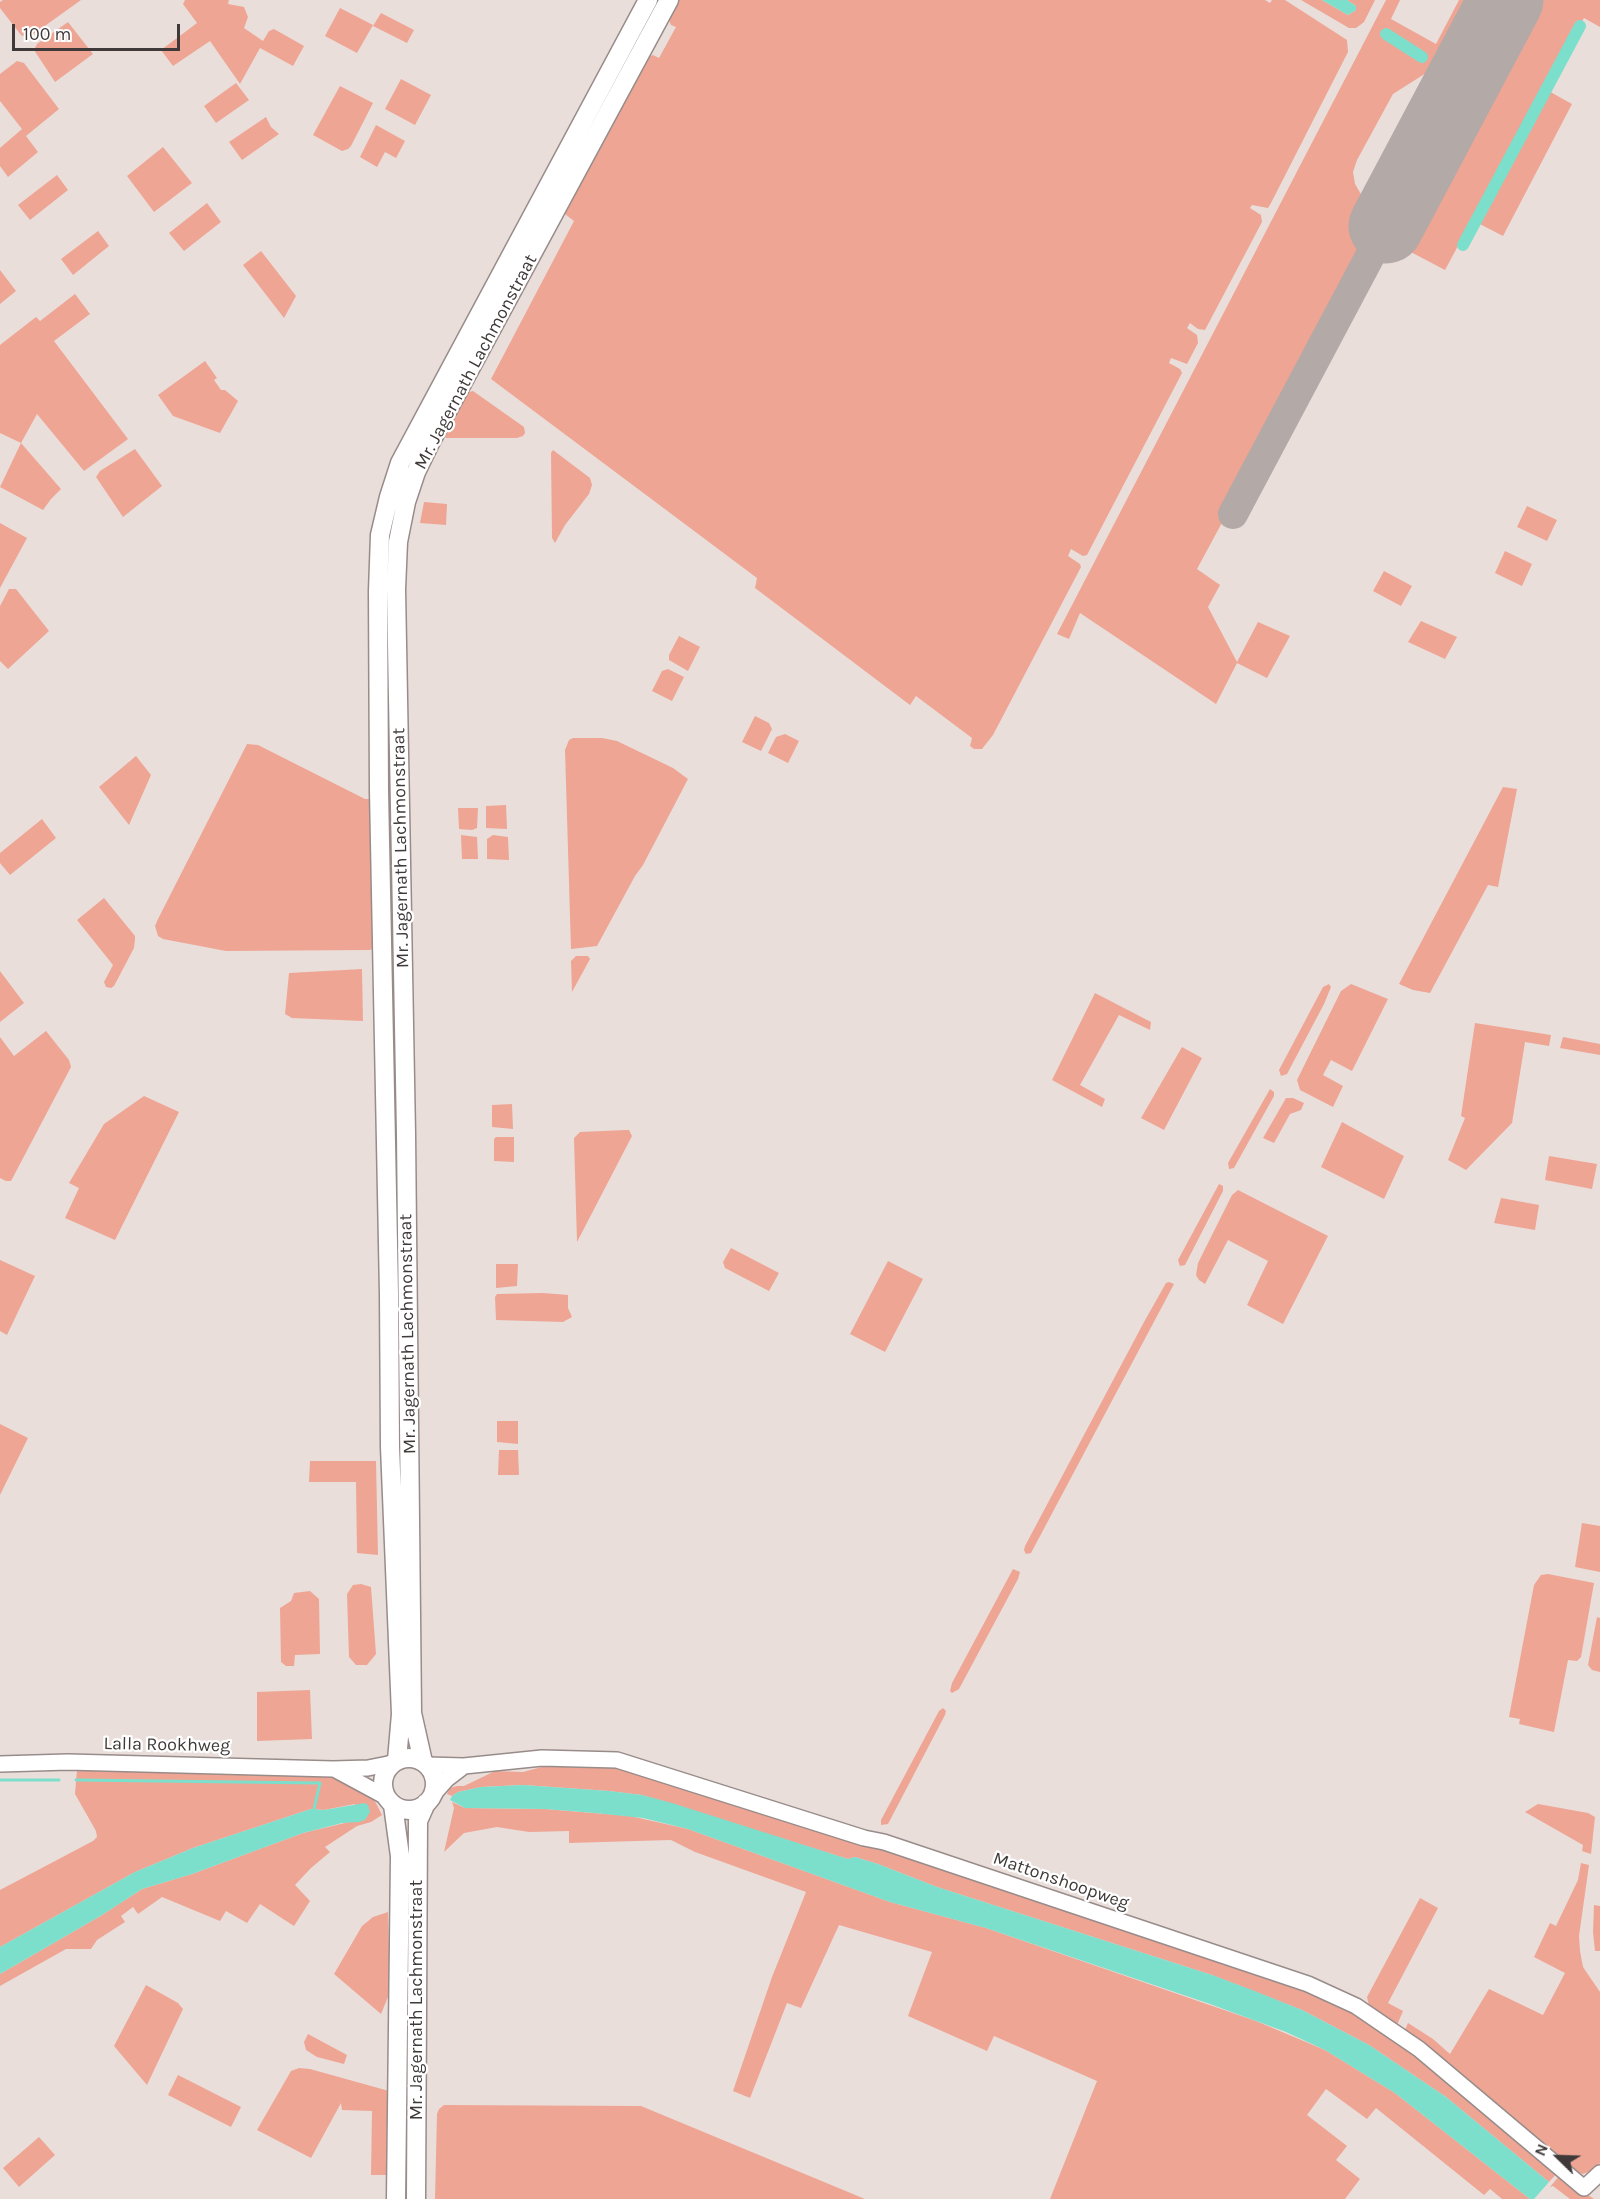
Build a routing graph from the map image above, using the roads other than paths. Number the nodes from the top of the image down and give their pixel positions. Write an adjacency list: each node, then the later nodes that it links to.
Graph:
1 (648, 0): 3 (main road, Mr. Jagernath Lachmonstraat)
2 (669, 0): 4 (main road, Mr. Jagernath Lachmonstraat)
3 (387, 1156): 4 (main road); 6 (main road, Mr. Jagernath Lachmonstraat)
4 (407, 1156): 5 (main road, Mr. Jagernath Lachmonstraat)
5 (407, 1219): 6 (main road); 7 (main road, Mr. Jagernath Lachmonstraat)
6 (387, 1220): 7 (main road, Mr. Jagernath Lachmonstraat)
7 (403, 1579): 8 (main road, Mr. Jagernath Lachmonstraat); 9 (main road, Mr. Jagernath Lachmonstraat)
8 (395, 1762): 9 (main road); 12 (street, Lalla Rookhweg); 14 (main road)
9 (425, 1763): 11 (street, Mattonshoopweg); 13 (main road)
10 (0, 1764): 12 (street, Lalla Rookhweg)
11 (464, 1766): 13 (street); 15 (street, Mattonshoopweg)
12 (333, 1769): 14 (street, Lalla Rookhweg)
13 (429, 1800): 14 (main road); 17 (main road, Mr. Jagernath Lachmonstraat)
14 (390, 1801): 16 (main road, Mr. Jagernath Lachmonstraat)
15 (1600, 2173)
16 (396, 2199)
17 (416, 2199)

